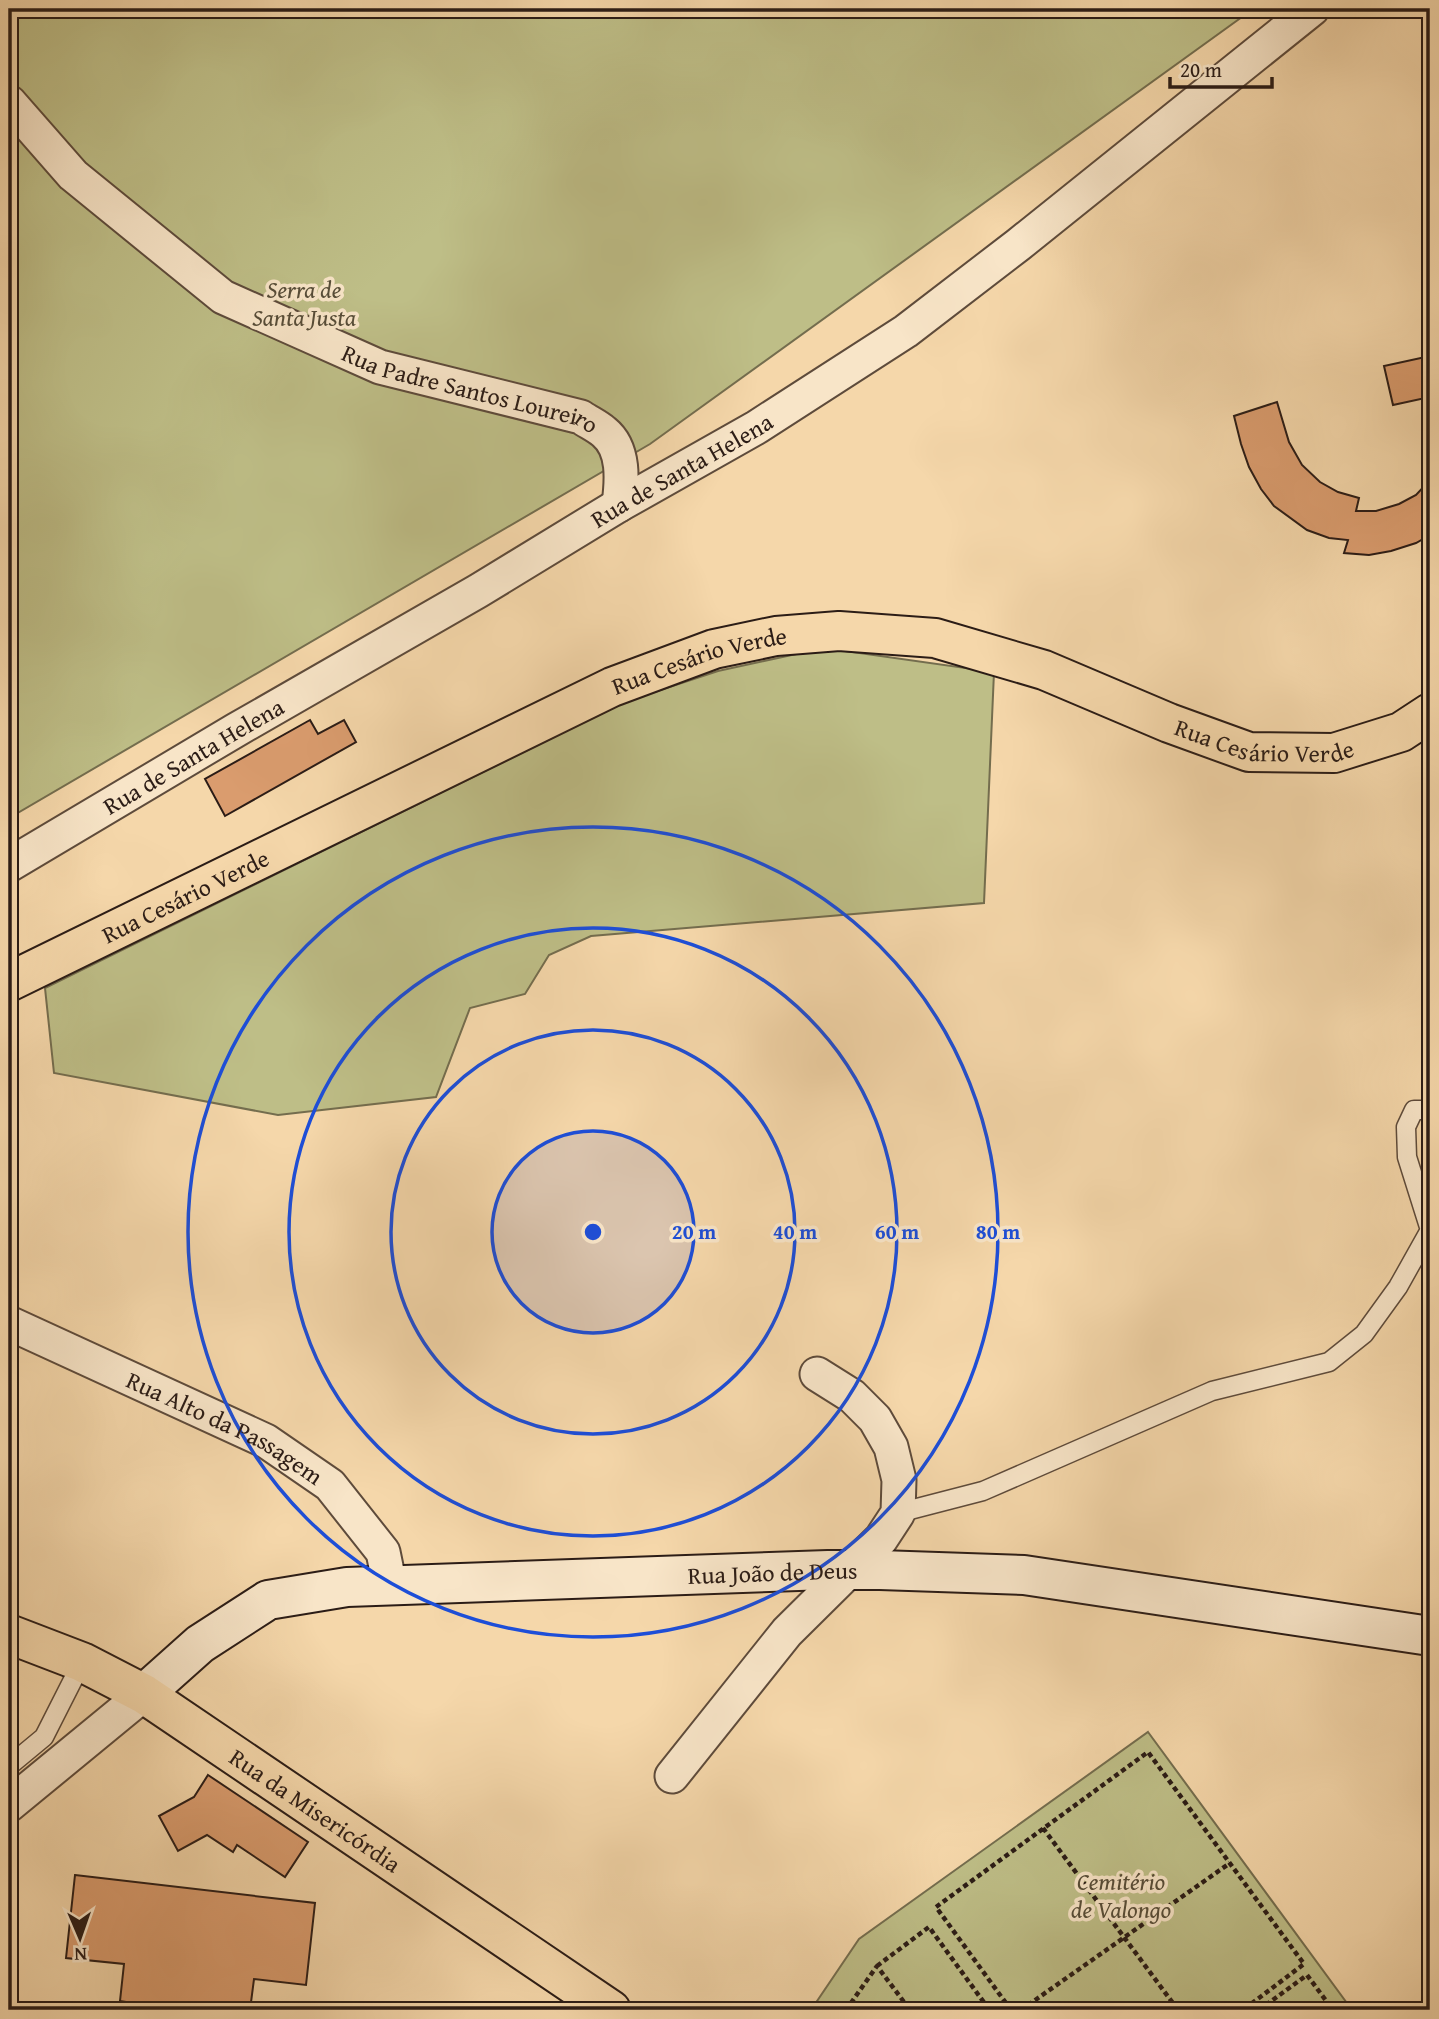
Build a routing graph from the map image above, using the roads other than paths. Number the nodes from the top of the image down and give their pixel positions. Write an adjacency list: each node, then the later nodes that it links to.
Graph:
1 (1312, 9): 3 (street, Rua de Santa Helena)
2 (9, 102): 3 (street, Rua Padre Santos Loureiro)
3 (619, 505): 5 (street, Rua de Santa Helena)
4 (1430, 713): 6 (main road, Rua Cesário Verde)
5 (9, 865)
6 (9, 982)
7 (1430, 1110): 8 (lane)
8 (1430, 1230): 11 (lane)
9 (9, 1324): 13 (street, Rua Alto da Passagem)
10 (817, 1374): 11 (street)
11 (898, 1513): 12 (street)
12 (852, 1570): 13 (street, Rua João de Deus); 15 (street, Rua João de Deus); 19 (street)
13 (390, 1586): 17 (street, Rua João de Deus)
14 (9, 1634): 16 (main road, Rua da Misericórdia)
15 (1430, 1636)
16 (82, 1662): 17 (main road, Rua da Misericórdia); 18 (lane)
17 (144, 1694): 20 (street); 21 (main road, Rua da Misericórdia)
18 (9, 1766)
19 (672, 1776)
20 (9, 1805)
21 (611, 2010)

